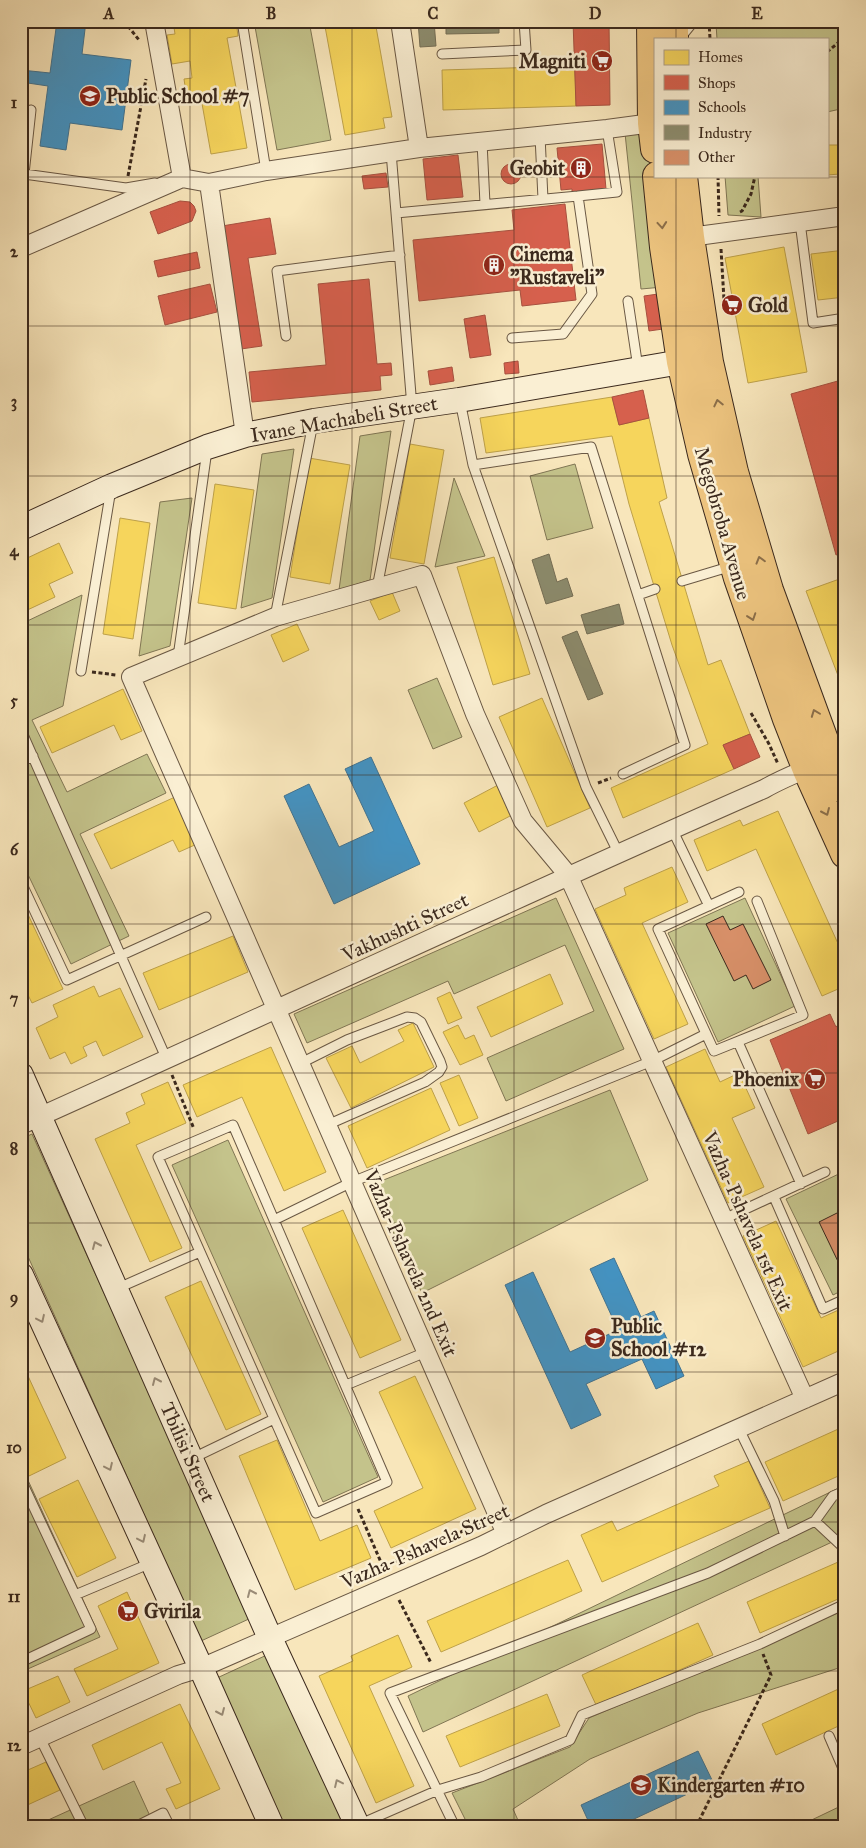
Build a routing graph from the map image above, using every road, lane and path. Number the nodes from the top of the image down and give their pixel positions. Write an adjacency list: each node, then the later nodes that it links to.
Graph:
1 (124, 21): 14 (path)
2 (154, 21): 26 (street)
3 (242, 21): 25 (lane)
4 (400, 21): 23 (street)
5 (524, 21): 16 (lane)
6 (651, 21): 21 (main road)
7 (674, 21): 11 (main road)
8 (694, 21): 12 (lane)
9 (709, 21): 13 (path)
10 (845, 37): 15 (path)
11 (674, 38)
12 (680, 38)
13 (710, 38)
14 (141, 42)
15 (828, 51)
16 (442, 54)
17 (147, 74): 32 (path)
18 (31, 110): 32 (lane)
19 (607, 129): 20 (street); 21 (street); 33 (lane)
20 (540, 136): 22 (street); 34 (lane)
21 (654, 136)
22 (482, 142): 23 (street); 35 (lane)
23 (419, 148): 24 (street)
24 (391, 152): 25 (street); 37 (lane)
25 (266, 171): 31 (street)
26 (182, 178): 31 (street); 32 (lane); 44 (street)
27 (657, 178): 51 (main road, Megobroba Avenue, one-way to 51)
28 (683, 178): 43 (main road, Megobroba Avenue)
29 (718, 178): 39 (path)
30 (755, 178): 36 (path)
31 (209, 183): 56 (street)
32 (126, 188)
33 (578, 196): 34 (lane); 50 (lane)
34 (543, 199): 35 (lane)
35 (485, 204): 37 (lane)
36 (734, 212)
37 (396, 213): 45 (lane)
38 (727, 213): 39 (path)
39 (719, 214): 42 (path)
40 (845, 216): 41 (street)
41 (800, 222): 42 (street); 48 (lane)
42 (720, 232): 43 (street); 46 (path)
43 (690, 237): 74 (main road, Megobroba Avenue, one-way to 43)
44 (21, 248)
45 (400, 255): 49 (lane); 54 (lane)
46 (724, 300)
47 (628, 301): 52 (lane)
48 (845, 318)
49 (286, 336)
50 (512, 338)
51 (681, 362): 52 (main road, Ivane Machabeli Street); 61 (main road, Megobroba Avenue)
52 (638, 369): 53 (main road, Ivane Machabeli Street)
53 (459, 400): 54 (main road, Ivane Machabeli Street); 58 (lane)
54 (412, 407): 55 (main road, Ivane Machabeli Street); 63 (lane)
55 (314, 421): 56 (main road, Ivane Machabeli Street); 66 (lane)
56 (245, 435): 57 (main road, Ivane Machabeli Street)
57 (207, 447): 59 (main road, Ivane Machabeli Street); 67 (lane)
58 (473, 466): 65 (lane); 78 (lane)
59 (112, 486): 60 (main road, Ivane Machabeli Street); 68 (lane)
60 (23, 523)
61 (734, 565): 62 (lane); 76 (main road, Megobroba Avenue, one-way to 76)
62 (682, 581)
63 (377, 588): 66 (street); 83 (street, Vazha-Pshavela 1st Exit)
64 (655, 589): 65 (lane)
65 (638, 595): 77 (lane)
66 (275, 617): 67 (street)
67 (178, 658): 69 (street)
68 (82, 671): 69 (path)
69 (131, 677): 90 (street, Vazha-Pshavela 2nd Exit)
70 (751, 713): 72 (path)
71 (21, 730): 73 (lane)
72 (769, 744)
73 (33, 756): 75 (lane); 89 (lane)
74 (838, 756): 76 (street, Vakhushti Street); 79 (main road, Megobroba Avenue)
75 (21, 762)
76 (807, 770): 80 (street, Vakhushti Street); 82 (main road, Megobroba Avenue, one-way to 82)
77 (623, 774): 78 (path)
78 (586, 788): 81 (lane)
79 (845, 790)
80 (672, 829): 81 (street, Vakhushti Street); 87 (lane)
81 (618, 852): 83 (street, Vakhushti Street)
82 (845, 854)
83 (568, 875): 90 (street, Vakhushti Street); 94 (street, Vazha-Pshavela 1st Exit)
84 (21, 882): 89 (lane)
85 (739, 892): 87 (lane)
86 (757, 901): 92 (lane)
87 (709, 906): 91 (lane)
88 (206, 917): 89 (lane)
89 (121, 956): 93 (lane)
90 (276, 1010): 93 (street, Vakhushti Street); 95 (street, Vazha-Pshavela 2nd Exit)
91 (706, 1034): 92 (lane); 94 (lane)
92 (738, 1042): 102 (lane)
93 (166, 1060): 97 (street, Vakhushti Street); 99 (path)
94 (652, 1062): 101 (lane); 104 (street, Vazha-Pshavela 1st Exit)
95 (299, 1064): 98 (street, Vazha-Pshavela 2nd Exit); 98 (lane)
96 (21, 1075): 97 (main road, Tbilisi Street)
97 (30, 1121): 108 (main road, Tbilisi Street, one-way to 97)
98 (326, 1125): 101 (street, Vazha-Pshavela 2nd Exit)
99 (199, 1139): 105 (lane); 106 (lane)
100 (825, 1172): 102 (lane)
101 (352, 1182): 105 (lane); 110 (street, Vazha-Pshavela 2nd Exit)
102 (801, 1184): 103 (lane)
103 (774, 1197): 104 (lane); 109 (lane)
104 (724, 1219): 113 (street, Vazha-Pshavela 1st Exit)
105 (274, 1220): 112 (lane)
106 (200, 1252): 108 (lane); 114 (lane)
107 (21, 1275): 123 (main road, one-way to 123)
108 (116, 1289): 116 (main road, Tbilisi Street, one-way to 108)
109 (845, 1299)
110 (426, 1352): 112 (lane); 120 (street, Vazha-Pshavela 2nd Exit)
111 (845, 1381): 113 (street, Vazha-Pshavela Street)
112 (346, 1385): 114 (lane)
113 (805, 1399): 115 (street, Vazha-Pshavela Street)
114 (274, 1419): 116 (lane)
115 (739, 1429): 120 (street, Vazha-Pshavela Street); 121 (lane)
116 (191, 1459): 126 (main road, Tbilisi Street, one-way to 116)
117 (21, 1480): 124 (lane)
118 (845, 1491): 119 (lane)
119 (815, 1521): 121 (lane); 122 (lane)
120 (506, 1534): 126 (street, Vazha-Pshavela Street)
121 (786, 1536): 134 (lane)
122 (845, 1549)
123 (153, 1563): 124 (lane); 129 (main road)
124 (75, 1595): 128 (lane)
125 (845, 1604): 127 (lane)
126 (270, 1638): 129 (street, Vazha-Pshavela Street); 135 (main road, Tbilisi Street, one-way to 126)
127 (760, 1644): 134 (lane); 141 (path)
128 (21, 1662)
129 (202, 1668): 131 (street, Vazha-Pshavela Street); 139 (main road, one-way to 139)
130 (829, 1736): 133 (lane)
131 (40, 1738): 132 (street, Vazha-Pshavela Street); 136 (lane)
132 (21, 1746)
133 (845, 1773)
134 (438, 1790): 135 (lane); 140 (lane)
135 (358, 1826)
136 (84, 1827)
137 (135, 1827): 138 (lane)
138 (170, 1827)
139 (272, 1827)
140 (455, 1827)
141 (696, 1827)

